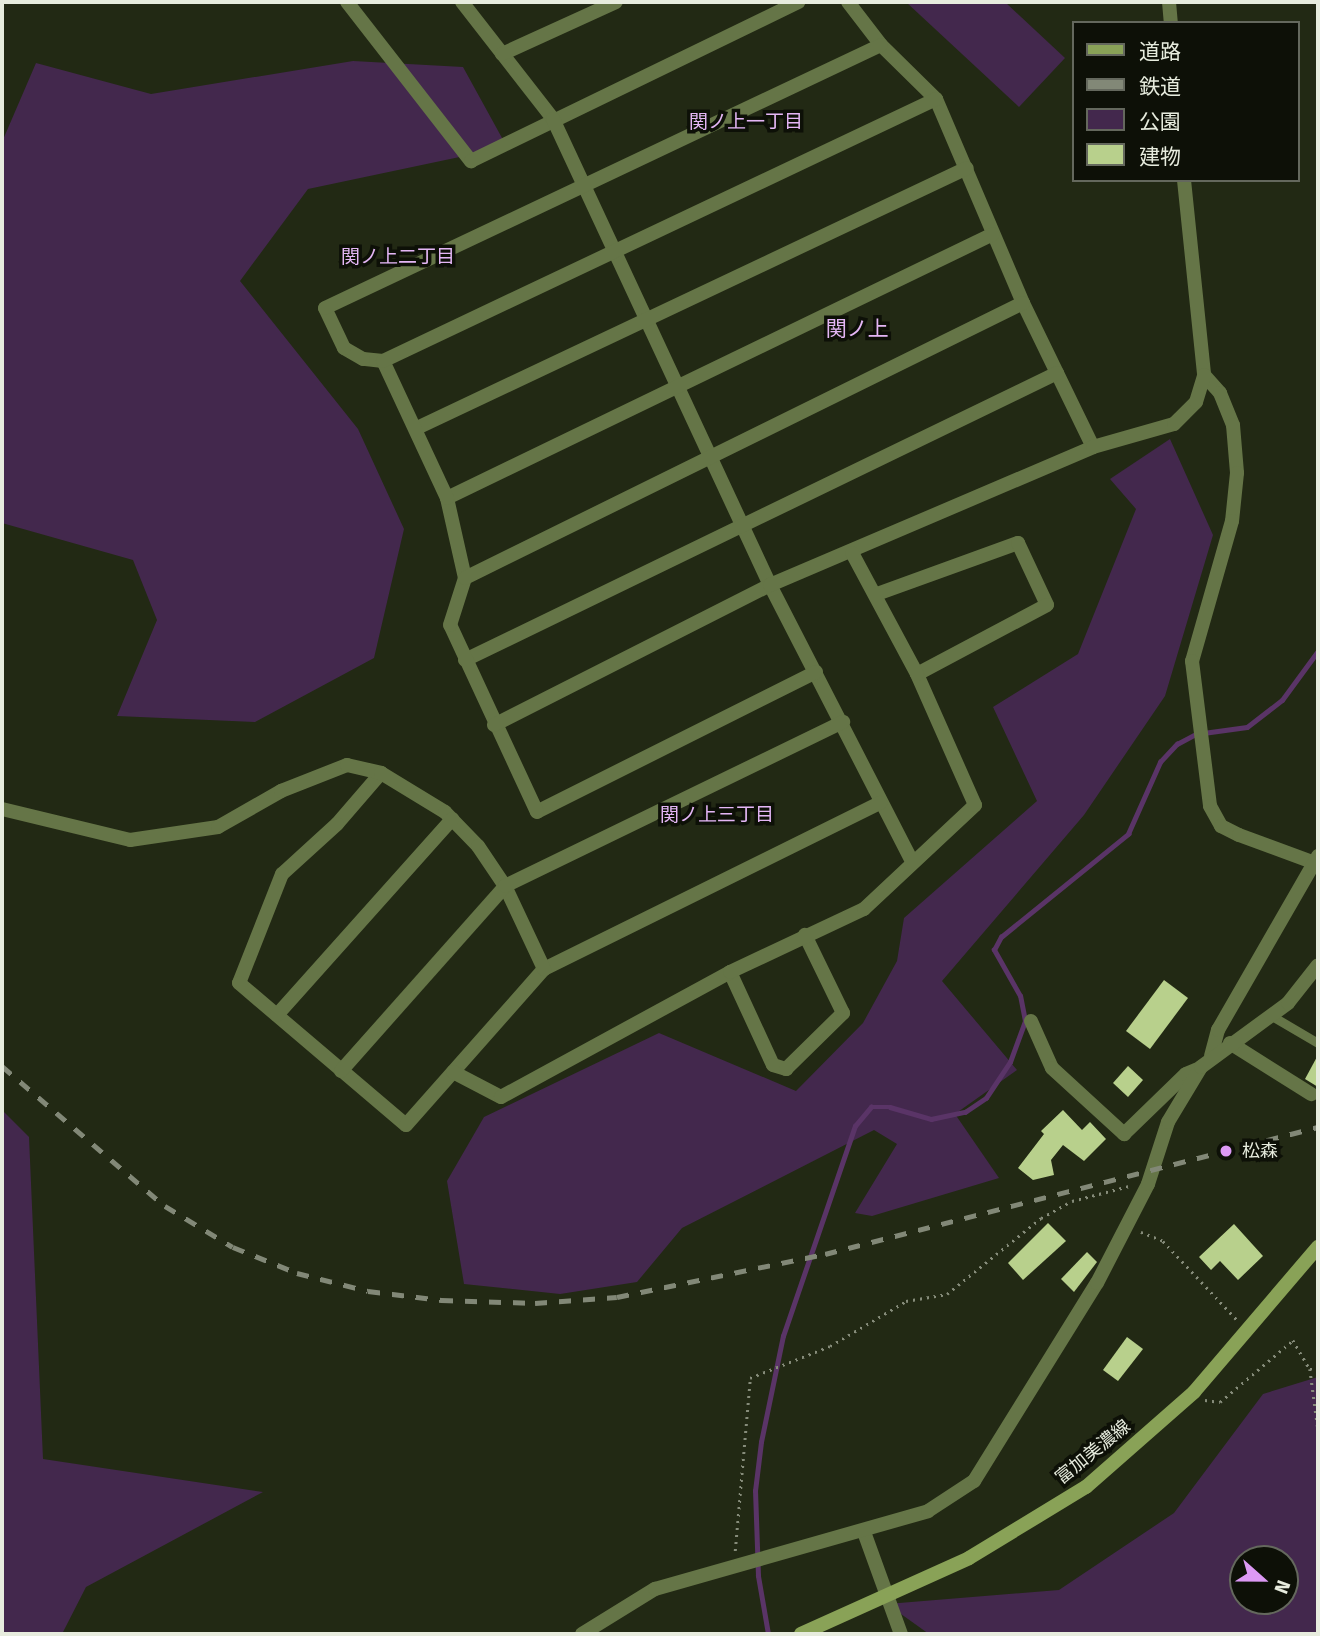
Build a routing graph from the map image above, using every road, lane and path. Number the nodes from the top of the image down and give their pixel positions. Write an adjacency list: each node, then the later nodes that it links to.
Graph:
1 (347, 2): 11 (street)
2 (462, 2): 9 (street)
3 (616, 2): 9 (street)
4 (798, 2): 11 (street)
5 (848, 2): 8 (street)
6 (1169, 2): 7 (street)
7 (1171, 21)
8 (881, 45): 10 (street); 14 (street)
9 (502, 54): 11 (street)
10 (936, 99): 12 (street); 16 (street)
11 (553, 119): 14 (street)
12 (967, 168): 15 (street); 18 (street)
13 (1184, 182): 21 (street)
14 (583, 187): 16 (street); 19 (street)
15 (993, 234): 17 (street); 22 (street)
16 (619, 252): 18 (street); 19 (street)
17 (1023, 303): 20 (street); 25 (street)
18 (646, 316): 22 (street); 23 (street)
19 (383, 360): 23 (street)
20 (1056, 373): 24 (street); 27 (street)
21 (1204, 375): 24 (street); 41 (street)
22 (678, 387): 25 (street); 26 (street)
23 (416, 428): 26 (street)
24 (1094, 447): 28 (street)
25 (709, 454): 27 (street); 29 (street)
26 (447, 498): 29 (street)
27 (741, 522): 30 (street); 32 (street)
28 (852, 553): 30 (street); 31 (street)
29 (465, 578): 32 (street)
30 (771, 585): 33 (street); 36 (street)
31 (877, 594): 34 (street); 34 (street)
32 (465, 660): 36 (street)
33 (816, 672): 35 (street); 36 (street)
34 (917, 674): 42 (street)
35 (843, 722): 38 (street); 43 (street)
36 (494, 725)
37 (381, 773): 39 (street); 40 (street); 48 (street)
38 (880, 803): 42 (street); 46 (street)
39 (2, 809)
40 (452, 819): 43 (street); 48 (street)
41 (1317, 859): 53 (street)
42 (912, 861): 44 (street)
43 (505, 886): 46 (street); 55 (street)
44 (805, 935): 47 (street); 47 (street)
45 (1318, 965): 49 (street)
46 (544, 970): 56 (street)
47 (730, 972): 56 (street)
48 (277, 1015): 55 (street)
49 (1272, 1016): 51 (street); 52 (lane)
50 (1031, 1021): 54 (street)
51 (1230, 1043): 53 (street); 57 (street)
52 (1318, 1043)
53 (1211, 1056): 54 (street)
54 (1201, 1067): 58 (street)
55 (341, 1071): 56 (street)
56 (453, 1072)
57 (1311, 1094)
58 (1148, 1184): 59 (street); 67 (path)
59 (1128, 1227): 61 (path); 66 (street)
60 (1318, 1247): 61 (main road, 富加美濃線)
61 (1247, 1333): 64 (main road, 富加美濃線)
62 (1310, 1369): 63 (path); 64 (path); 65 (path)
63 (1318, 1369)
64 (1194, 1392): 68 (main road, 富加美濃線)
65 (1318, 1429)
66 (864, 1532): 67 (street); 68 (street)
67 (741, 1567): 69 (street)
68 (884, 1598): 70 (main road, 富加美濃線); 71 (street)
69 (582, 1634)
70 (801, 1634)
71 (901, 1634)

